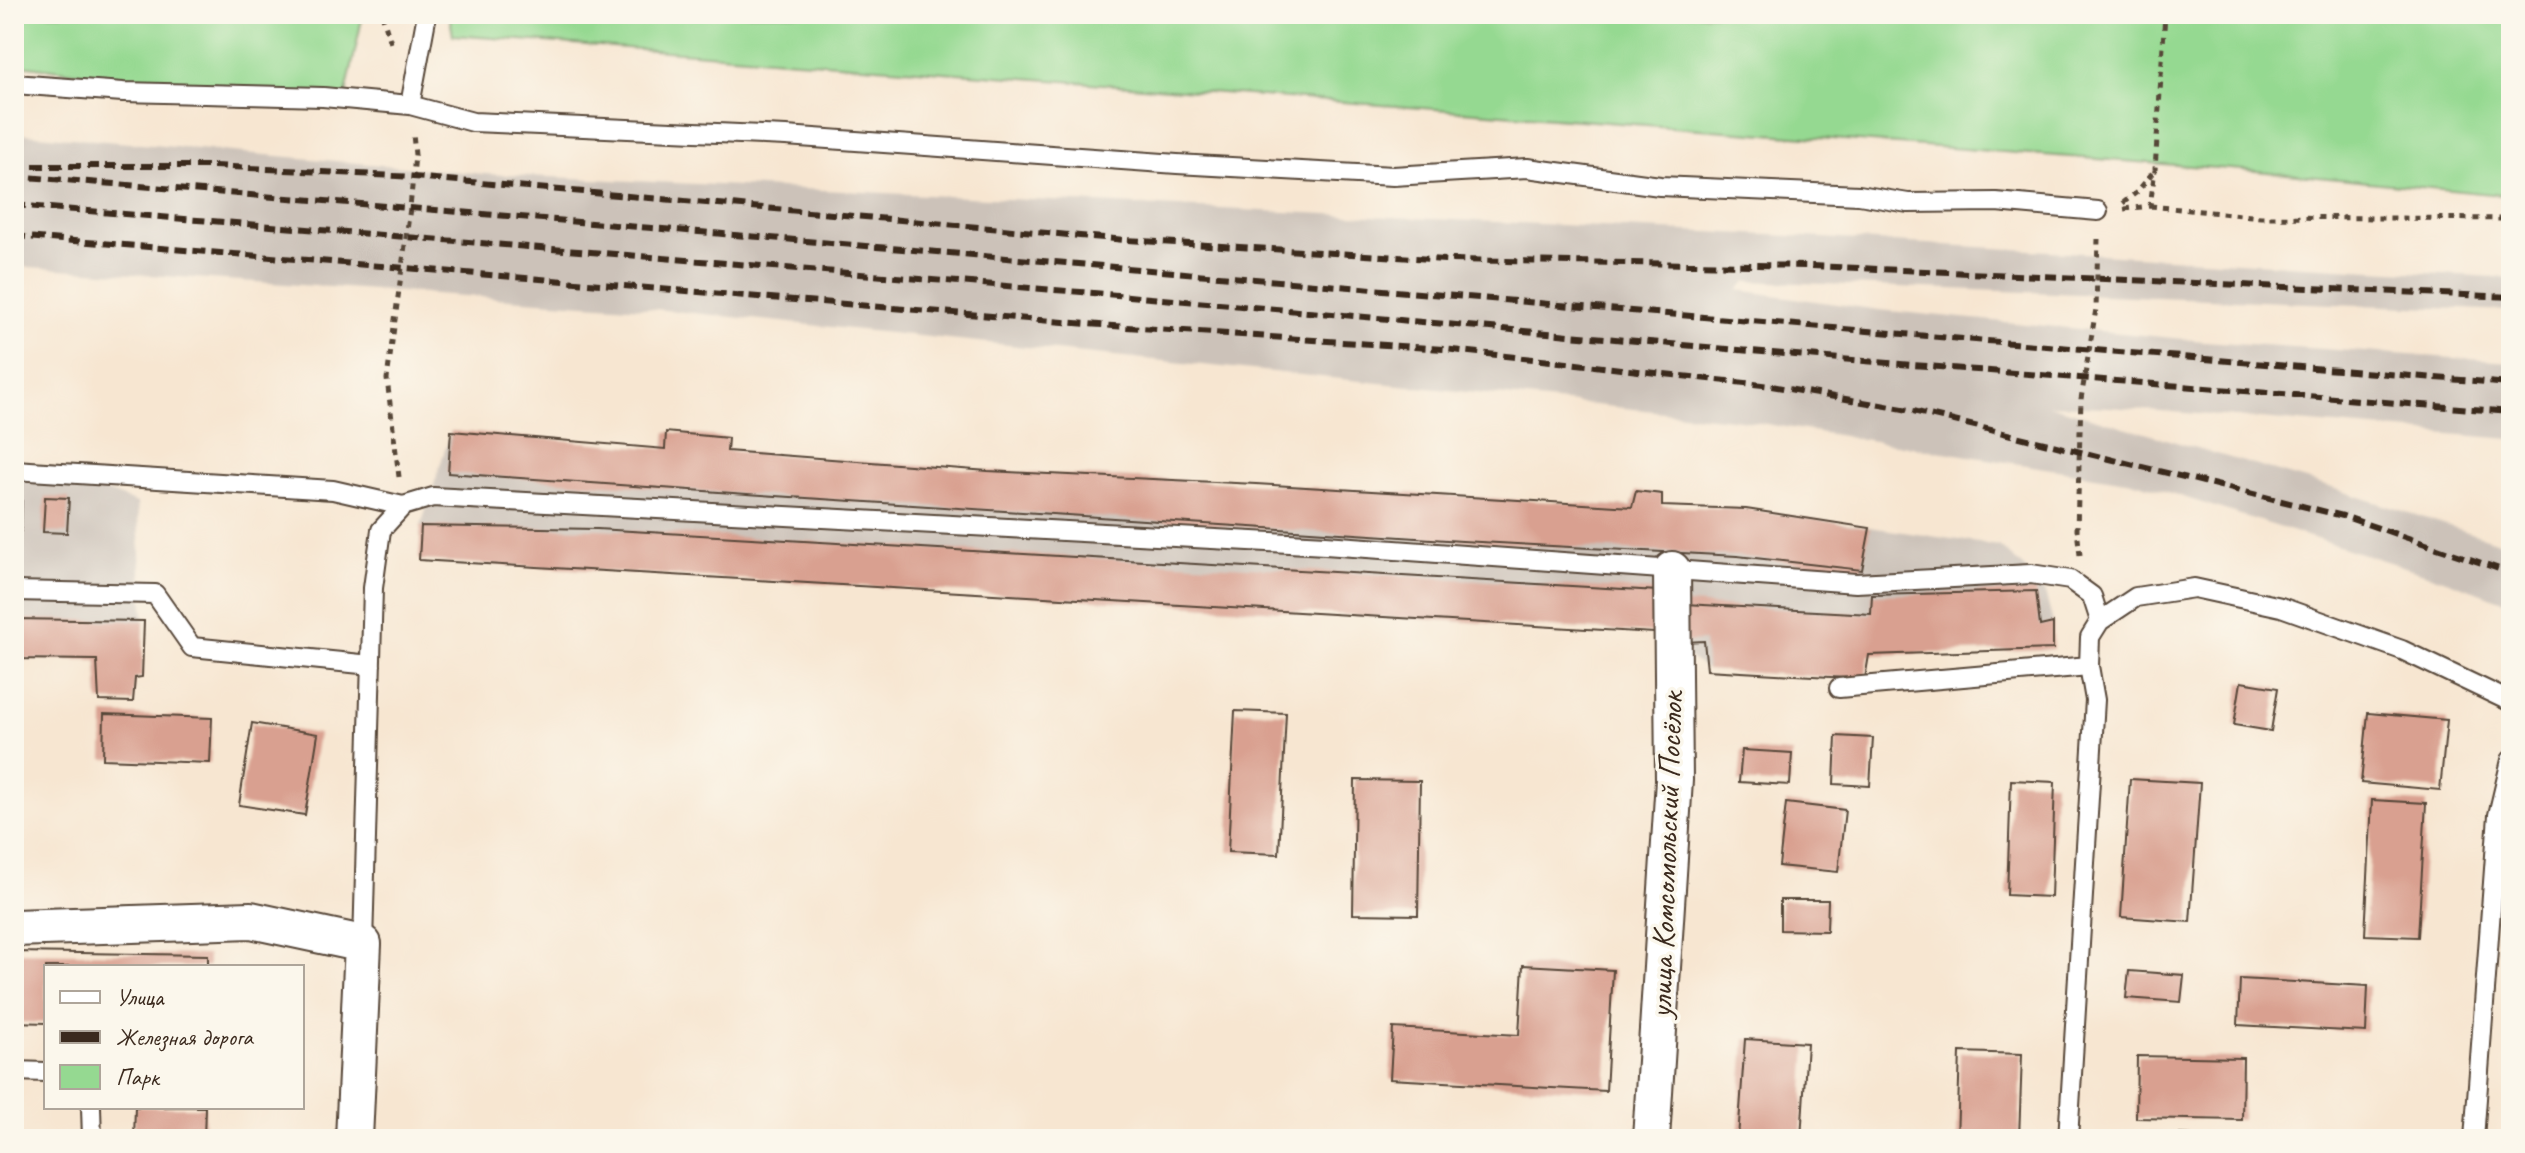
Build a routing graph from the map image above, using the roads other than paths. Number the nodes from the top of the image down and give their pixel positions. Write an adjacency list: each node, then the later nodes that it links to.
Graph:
1 (427, 14): 3 (lane)
2 (14, 84): 3 (lane)
3 (410, 105): 4 (lane)
4 (2098, 211)
5 (14, 470): 6 (lane)
6 (403, 506): 7 (lane); 10 (lane)
7 (1672, 570): 9 (lane); 22 (street, улица Комсомольский Посёлок)
8 (14, 591): 10 (lane)
9 (2100, 621): 11 (lane); 13 (lane)
10 (371, 665): 16 (lane)
11 (2089, 666): 12 (lane); 23 (lane)
12 (1839, 688)
13 (2511, 702)
14 (2511, 760): 24 (lane)
15 (14, 928): 16 (street)
16 (363, 944): 21 (street)
17 (14, 1071): 18 (lane)
18 (44, 1072)
19 (91, 1109): 20 (lane)
20 (92, 1139)
21 (354, 1139)
22 (1651, 1139)
23 (2068, 1139)
24 (2474, 1139)

